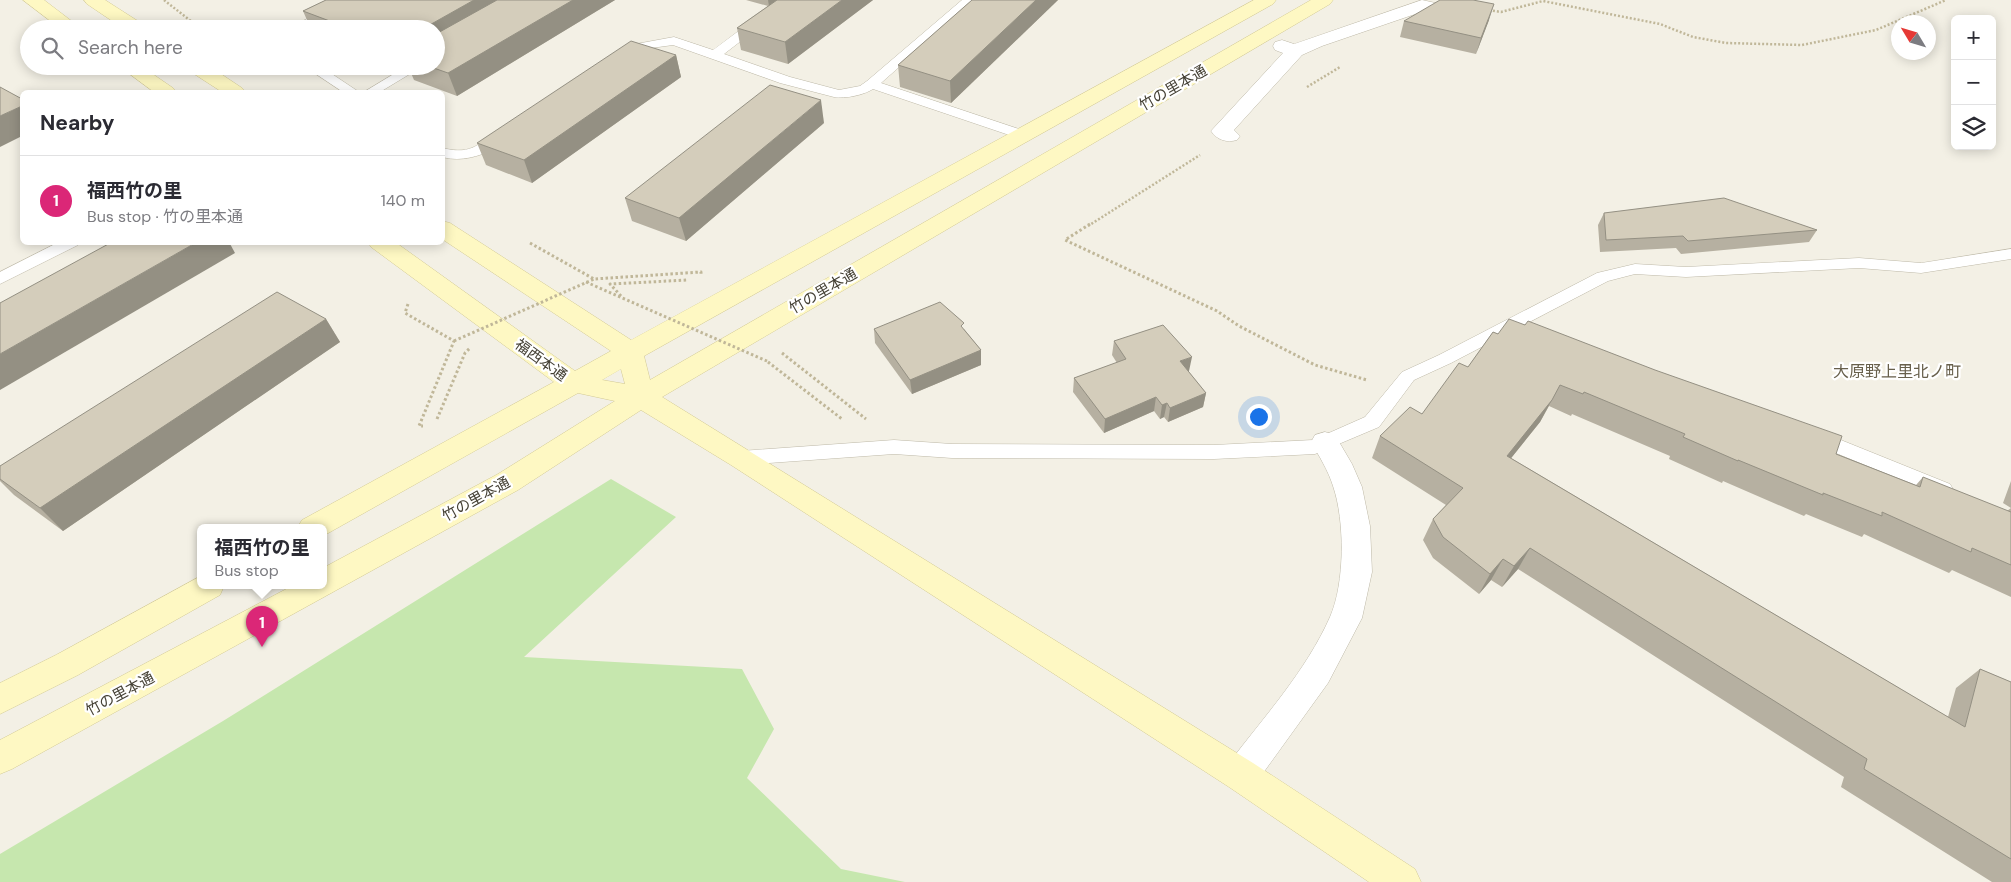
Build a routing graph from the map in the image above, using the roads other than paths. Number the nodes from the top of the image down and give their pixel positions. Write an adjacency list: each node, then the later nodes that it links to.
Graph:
1 (32, 0): 9 (street)
2 (93, 0): 10 (street)
3 (352, 0): 11 (lane)
4 (788, 0): 12 (lane)
5 (969, 0): 19 (lane)
6 (1267, 0): 26 (street, 竹の里本通)
7 (1324, 0): 38 (street, 竹の里本通)
8 (1434, 8): 27 (street)
9 (61, 20)
10 (123, 20)
11 (312, 20)
12 (715, 56): 13 (lane); 18 (lane)
13 (610, 65)
14 (141, 75): 20 (street)
15 (209, 75): 21 (street)
16 (325, 75): 22 (lane)
17 (401, 75): 23 (lane)
18 (786, 80): 19 (lane); 24 (lane)
19 (872, 84): 26 (lane)
20 (163, 90)
21 (232, 90)
22 (349, 90)
23 (375, 90)
24 (770, 92)
25 (512, 132): 28 (lane)
26 (1023, 134): 36 (street, 竹の里本通)
27 (1230, 136)
28 (445, 152)
29 (445, 230): 36 (street)
30 (66, 245): 33 (lane)
31 (383, 245): 37 (street, 福西本通)
32 (2011, 254): 34 (lane)
33 (0, 280)
34 (1519, 321): 35 (lane); 40 (lane)
35 (1538, 328)
36 (630, 351): 37 (street, 竹の里本通); 38 (street)
37 (574, 383): 38 (street, 福西本通); 43 (street, 竹の里本通)
38 (641, 397): 41 (street, 福西本通); 44 (street, 竹の里本通)
39 (1797, 429): 42 (lane)
40 (1325, 442): 41 (lane); 49 (street)
41 (741, 458): 49 (street, 福西本通)
42 (1958, 495)
43 (319, 524)
44 (327, 581)
45 (204, 589): 47 (street)
46 (313, 589): 48 (street, 竹の里本通)
47 (0, 699)
48 (0, 758)
49 (1241, 775): 50 (street, 福西本通)
50 (1402, 882)

